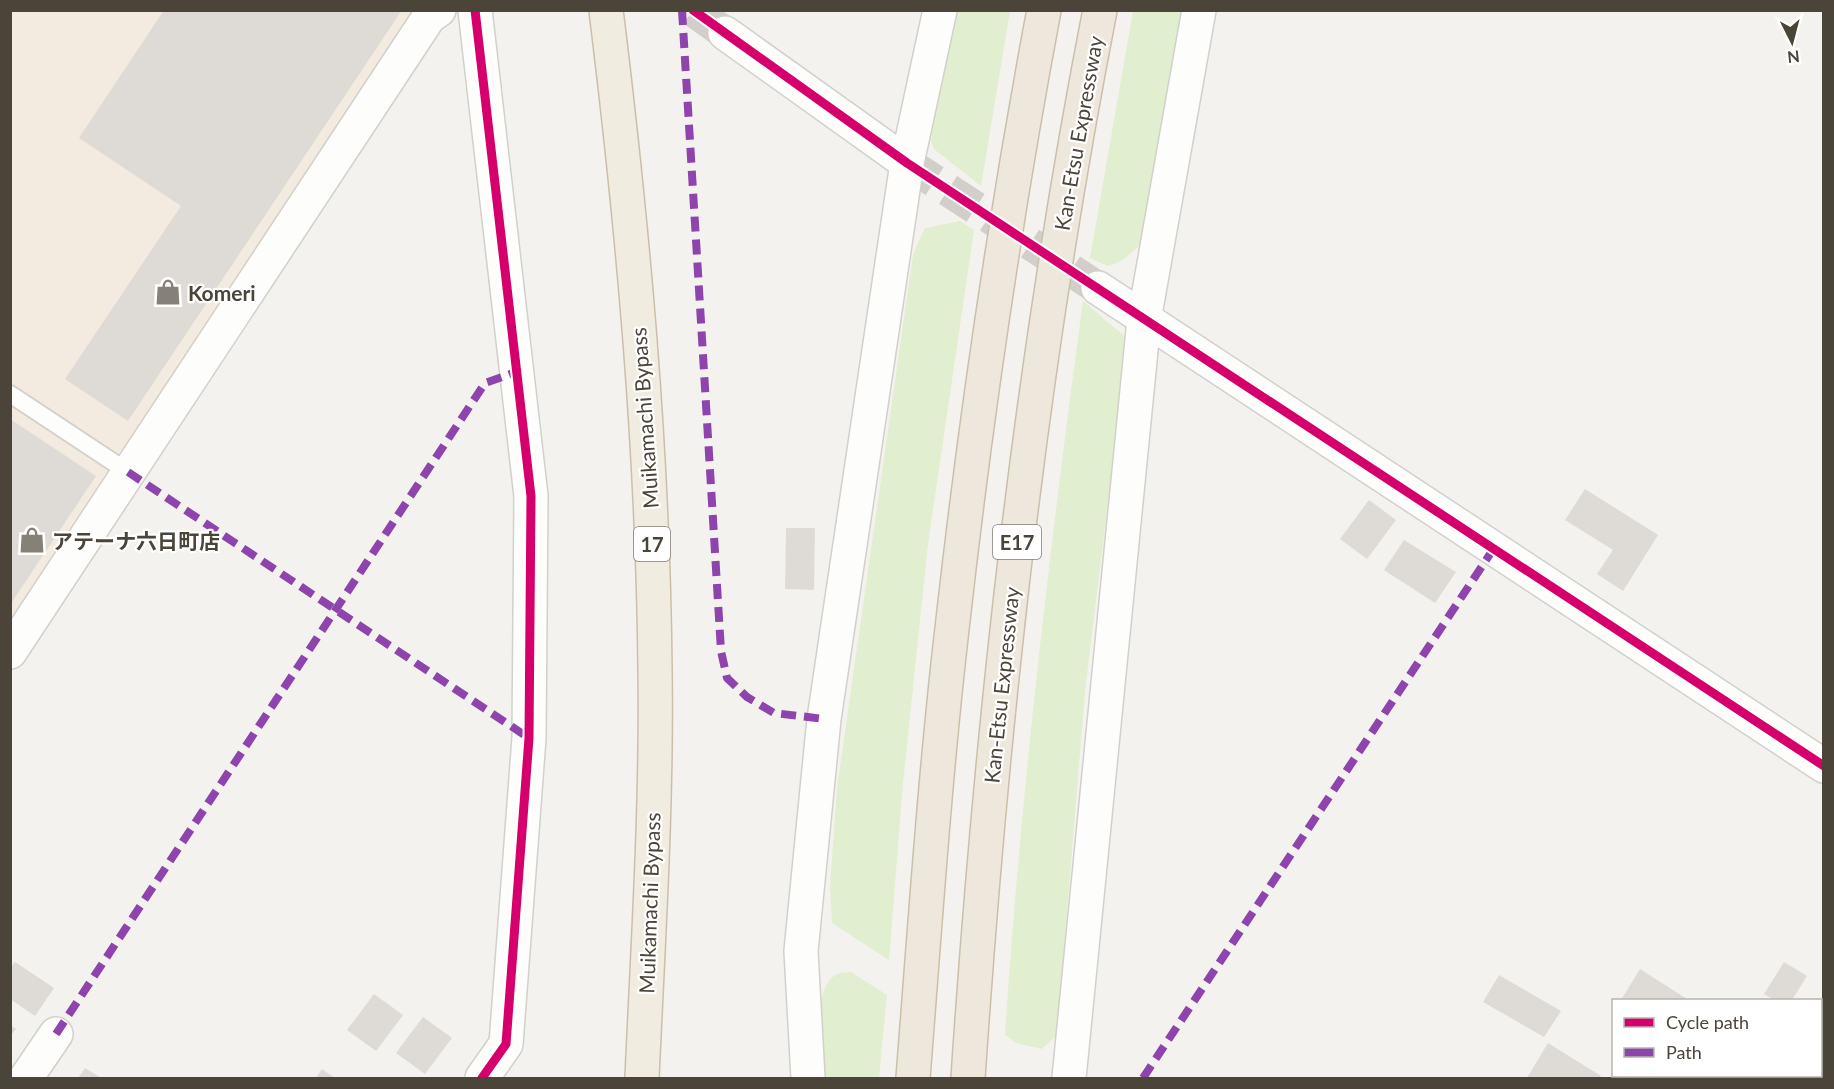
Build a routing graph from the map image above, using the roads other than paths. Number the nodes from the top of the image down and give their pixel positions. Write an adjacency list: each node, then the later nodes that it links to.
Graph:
1 (439, 10): 13 (street)
2 (475, 10): 18 (street)
3 (606, 10): 19 (highway, Muikamachi Bypass / 17)
4 (940, 10): 9 (street)
5 (1044, 10): 21 (highway, E17)
6 (1100, 10): 22 (highway, Kan-Etsu Expressway / E17)
7 (1199, 10): 11 (street)
8 (724, 33): 9 (street)
9 (906, 163): 20 (street)
10 (1098, 288): 11 (street)
11 (1144, 320): 15 (street); 23 (street)
12 (10, 394): 13 (lane)
13 (128, 472): 14 (street)
14 (10, 652)
15 (1824, 766)
16 (56, 1034): 17 (street)
17 (26, 1078)
18 (482, 1078)
19 (642, 1078)
20 (808, 1078)
21 (913, 1078)
22 (968, 1078)
23 (1069, 1078)

